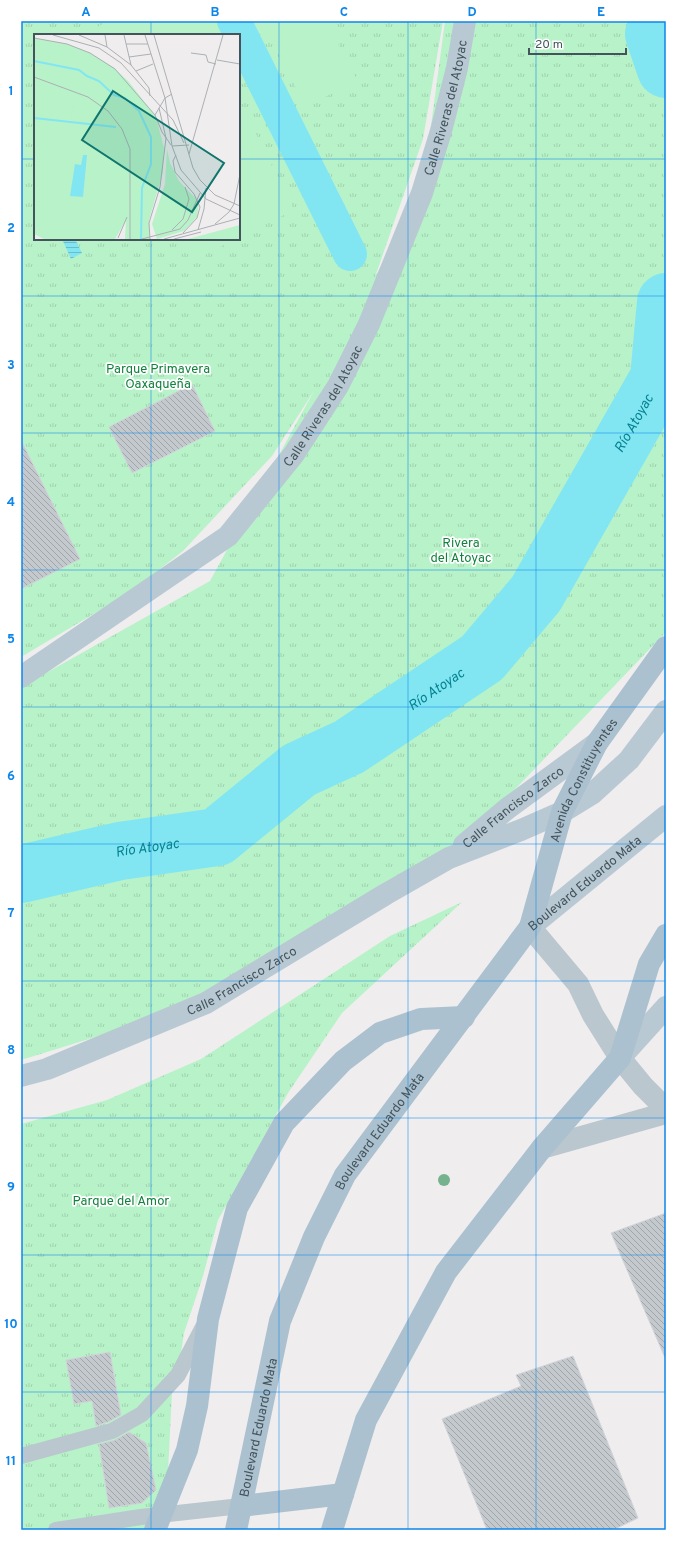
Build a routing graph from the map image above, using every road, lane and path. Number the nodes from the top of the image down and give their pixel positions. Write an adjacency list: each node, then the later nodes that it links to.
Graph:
1 (464, 21): 3 (street, Calle Riveras del Atoyac)
2 (666, 647): 5 (main road, Avenida Constituyentes)
3 (21, 677)
4 (666, 711): 6 (street, Calle Francisco Zarco)
5 (597, 743): 6 (main road, Avenida Constituyentes); 8 (street, Calle Francisco Zarco)
6 (562, 812): 8 (street, Calle Francisco Zarco); 9 (main road, Avenida Constituyentes)
7 (666, 816): 9 (street, Boulevard Eduardo Mata)
8 (449, 858): 14 (street, Calle Francisco Zarco)
9 (530, 927): 12 (main road, Boulevard Eduardo Mata); 13 (street)
10 (666, 934): 13 (main road)
11 (666, 1007): 13 (street)
12 (464, 1017): 18 (main road); 21 (main road, Boulevard Eduardo Mata)
13 (620, 1058): 15 (street); 17 (main road)
14 (21, 1076)
15 (666, 1109)
16 (666, 1113): 17 (street)
17 (542, 1148): 20 (main road)
18 (208, 1319): 19 (lane); 22 (main road)
19 (21, 1456)
20 (343, 1494): 21 (main road); 25 (main road)
21 (241, 1506): 22 (lane); 24 (main road, Boulevard Eduardo Mata)
22 (159, 1522): 23 (lane)
23 (56, 1530)
24 (236, 1530)
25 (332, 1530)

